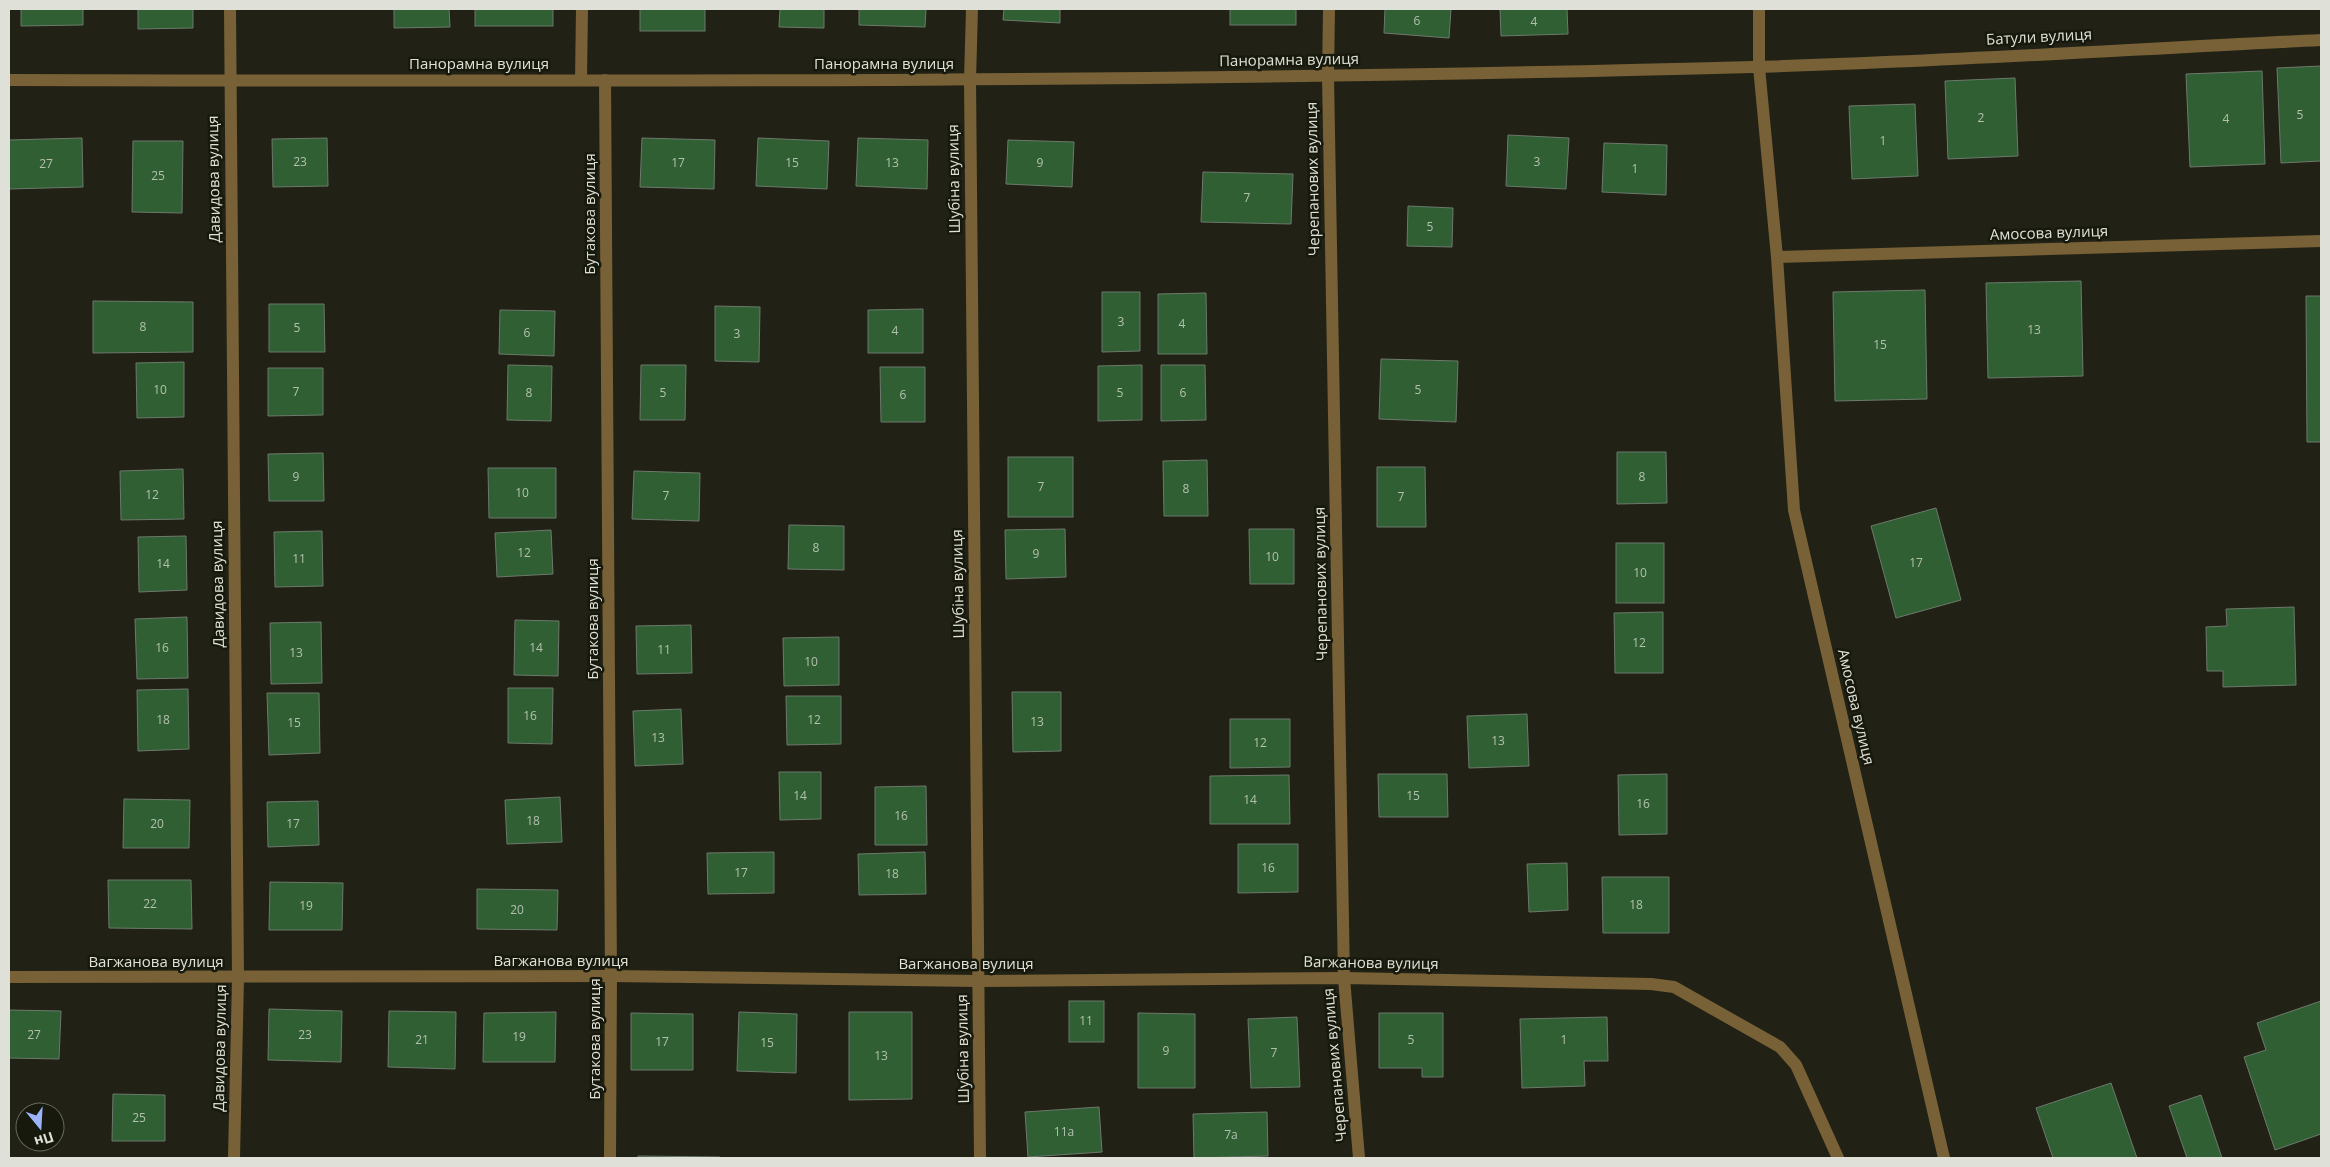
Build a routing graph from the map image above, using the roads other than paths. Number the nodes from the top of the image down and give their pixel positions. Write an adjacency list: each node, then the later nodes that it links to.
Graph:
1 (230, 9): 10 (street, Давидова вулиця)
2 (582, 9): 11 (street)
3 (972, 9): 13 (street, Шубіна вулиця)
4 (1329, 9): 8 (street, Черепанових вулиця)
5 (1759, 9): 7 (street, Амосова вулиця)
6 (2321, 40): 7 (street, Батули вулиця)
7 (1759, 67): 8 (street, Панорамна вулиця); 15 (street, Амосова вулиця)
8 (1328, 76): 13 (street, Панорамна вулиця); 19 (street, Черепанових вулиця)
9 (9, 80): 10 (street, Панорамна вулиця)
10 (230, 80): 11 (street, Панорамна вулиця); 18 (street, Давидова вулиця)
11 (581, 80): 12 (street, Панорамна вулиця)
12 (605, 80): 13 (street, Панорамна вулиця); 16 (street, Бутакова вулиця)
13 (970, 80): 20 (street, Шубіна вулиця)
14 (2321, 241): 15 (street, Амосова вулиця)
15 (1778, 257): 26 (street, Амосова вулиця)
16 (611, 976): 18 (street, Вагжанова вулиця); 20 (street, Вагжанова вулиця); 22 (street, Бутакова вулиця)
17 (9, 977): 18 (street, Вагжанова вулиця)
18 (238, 978): 21 (street, Давидова вулиця)
19 (1344, 978): 20 (street, Вагжанова вулиця); 24 (street, Черепанових вулиця); 25 (street, Вагжанова вулиця)
20 (978, 981): 23 (street, Шубіна вулиця)
21 (234, 1158)
22 (610, 1158)
23 (980, 1158)
24 (1359, 1158)
25 (1838, 1158)
26 (1944, 1158)

